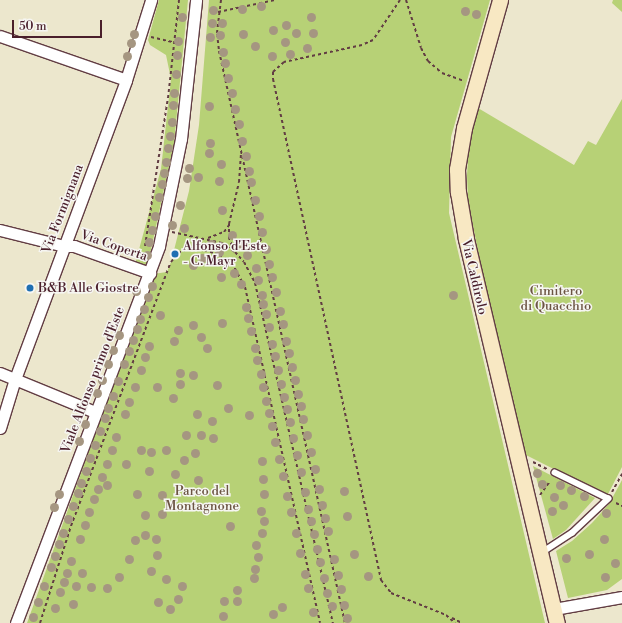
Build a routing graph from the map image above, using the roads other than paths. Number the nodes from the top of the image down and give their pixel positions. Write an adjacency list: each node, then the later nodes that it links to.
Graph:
1 (151, 0): 5 (street, Via Formignana)
2 (196, 0): 8 (street, Viale Alfonso primo d'Este)
3 (500, 0): 14 (main road, Via Caldirolo)
4 (0, 36): 5 (street)
5 (126, 80): 7 (street, Via Formignana)
6 (0, 230): 7 (street, Via Coperta)
7 (64, 246): 8 (street, Via Coperta); 10 (street, Via Formignana)
8 (150, 273): 11 (street, Viale Alfonso primo d'Este)
9 (0, 373): 10 (street)
10 (15, 379): 11 (street); 12 (street, Via Formignana)
11 (95, 412): 17 (street, Viale Alfonso primo d'Este)
12 (1, 422)
13 (555, 473): 14 (lane)
14 (540, 554): 16 (main road, Via Caldirolo)
15 (622, 597): 16 (street)
16 (555, 616)
17 (16, 623)

